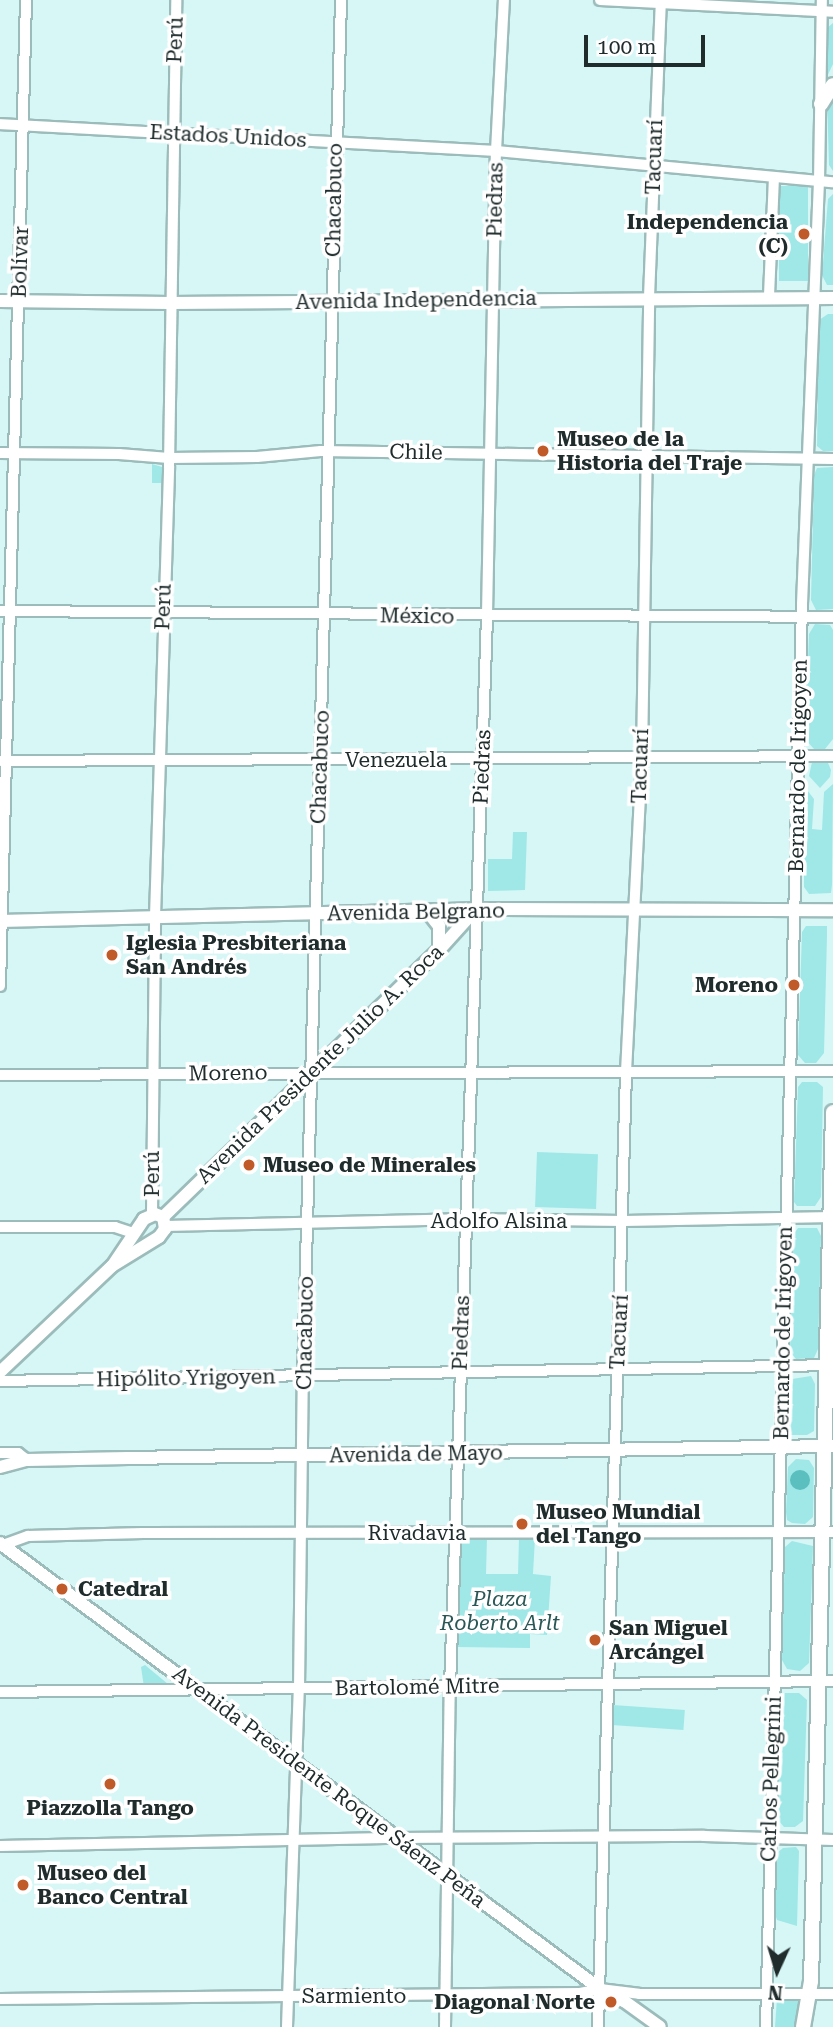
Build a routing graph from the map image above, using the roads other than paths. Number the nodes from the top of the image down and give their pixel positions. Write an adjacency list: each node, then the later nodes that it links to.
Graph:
1 (26, 0): 13 (street, Bolívar)
2 (176, 0): 14 (street, Perú)
3 (341, 0): 15 (street, Chacabuco)
4 (504, 0): 16 (street, Piedras)
5 (600, 0): 7 (street)
6 (822, 0): 8 (street, Bernardo de Irigoyen)
7 (661, 1): 8 (street); 17 (street, Tacuarí)
8 (821, 11): 9 (street); 11 (street, Bernardo de Irigoyen)
9 (833, 12)
10 (833, 85): 11 (highway)
11 (821, 104): 19 (street, Bernardo de Irigoyen)
12 (0, 124): 13 (street, Estados Unidos)
13 (24, 125): 14 (street, Estados Unidos); 28 (street, Bolívar)
14 (173, 133): 15 (street, Estados Unidos); 29 (street, Perú)
15 (335, 143): 16 (street, Estados Unidos); 26 (street, Chacabuco)
16 (496, 151): 17 (street, Estados Unidos); 25 (street, Piedras)
17 (654, 165): 18 (street, Estados Unidos); 23 (street, Tacuarí)
18 (774, 179): 19 (street, Estados Unidos); 21 (street)
19 (819, 182): 20 (street, Estados Unidos); 22 (street, Bernardo de Irigoyen)
20 (833, 182)
21 (769, 296): 22 (main road, Avenida Independencia); 23 (main road, Avenida Independencia)
22 (813, 296): 24 (main road, Avenida Independencia); 37 (street, Bernardo de Irigoyen)
23 (649, 297): 25 (main road, Avenida Independencia); 34 (street, Tacuarí)
24 (833, 298)
25 (493, 299): 26 (main road, Avenida Independencia); 32 (street, Piedras)
26 (332, 300): 29 (main road, Avenida Independencia); 30 (street, Chacabuco)
27 (0, 301): 28 (main road, Avenida Independencia)
28 (19, 303): 29 (main road, Avenida Independencia); 33 (street, Bolívar)
29 (170, 303): 35 (street, Perú)
30 (329, 452): 32 (street, Chile); 35 (street, Chile); 41 (street, Chacabuco)
31 (0, 453): 33 (street, Chile)
32 (489, 453): 34 (street, Chile); 42 (street, Piedras)
33 (14, 454): 35 (street, Chile); 38 (street, Bolívar)
34 (646, 455): 37 (street, Chile); 40 (street, Tacuarí)
35 (169, 458): 39 (street, Perú)
36 (833, 458): 37 (street, Chile)
37 (808, 459): 43 (street, Bernardo de Irigoyen)
38 (5, 612): 39 (street, México); 49 (street, Bolívar)
39 (162, 612): 41 (street, México); 51 (street, Perú)
40 (643, 614): 42 (street, México); 43 (street, México); 47 (street, Tacuarí)
41 (324, 615): 42 (street, México); 50 (street, Chacabuco)
42 (487, 615): 48 (street, Piedras)
43 (802, 616): 44 (street, México); 45 (street, Bernardo de Irigoyen)
44 (833, 617)
45 (798, 756): 46 (street, Venezuela); 47 (street, Venezuela); 53 (street, Bernardo de Irigoyen)
46 (833, 756)
47 (642, 757): 48 (street, Venezuela); 55 (street, Tacuarí)
48 (482, 760): 50 (street, Venezuela); 52 (street, Piedras)
49 (3, 761): 51 (street, Venezuela); 59 (street, Bolívar)
50 (320, 761): 51 (street, Venezuela); 57 (street, Chacabuco)
51 (159, 762): 58 (street, Perú)
52 (476, 909): 55 (main road, Avenida Belgrano); 56 (main road, Avenida Belgrano); 60 (main road, Avenida Presidente Julio A. Roca); 66 (street, Piedras)
53 (795, 910): 54 (main road, Avenida Belgrano); 55 (main road, Avenida Belgrano); 65 (street, Bernardo de Irigoyen)
54 (833, 910)
55 (634, 911): 64 (street, Tacuarí)
56 (428, 912): 57 (main road, Avenida Belgrano); 60 (main road)
57 (317, 914): 58 (main road, Avenida Belgrano); 63 (street, Chacabuco)
58 (155, 917): 59 (main road, Avenida Belgrano); 67 (street, Perú)
59 (1, 921): 61 (street, Bolívar)
60 (439, 950): 63 (main road, Avenida Presidente Julio A. Roca)
61 (0, 986)
62 (833, 1071): 65 (street, Moreno)
63 (312, 1072): 66 (street, Moreno); 67 (street, Moreno); 72 (main road, Avenida Presidente Julio A. Roca); 75 (street, Chacabuco)
64 (626, 1072): 65 (street, Moreno); 66 (street, Moreno); 74 (street, Tacuarí)
65 (790, 1072): 71 (street, Bernardo de Irigoyen)
66 (470, 1073): 73 (street, Piedras)
67 (153, 1074): 68 (street, Moreno); 72 (street, Perú)
68 (0, 1075)
69 (833, 1112): 70 (highway)
70 (832, 1217): 71 (street, Adolfo Alsina); 80 (highway)
71 (786, 1218): 74 (street, Adolfo Alsina); 81 (street, Bernardo de Irigoyen)
72 (160, 1219): 75 (street, Adolfo Alsina); 77 (main road, Avenida Presidente Julio A. Roca); 78 (main road, Avenida Presidente Julio A. Roca)
73 (464, 1219): 74 (street, Adolfo Alsina); 75 (street, Adolfo Alsina); 84 (street, Piedras)
74 (624, 1221): 82 (street, Tacuarí)
75 (307, 1222): 85 (street, Chacabuco)
76 (0, 1227): 77 (street)
77 (134, 1233): 78 (main road); 79 (main road, Avenida Presidente Julio A. Roca)
78 (148, 1247): 79 (main road, Avenida Presidente Julio A. Roca)
79 (112, 1266): 83 (main road, Avenida Presidente Julio A. Roca)
80 (830, 1365): 81 (street, Hipólito Yrigoyen); 87 (highway)
81 (783, 1367): 82 (street, Hipólito Yrigoyen); 88 (street, Bernardo de Irigoyen)
82 (617, 1371): 84 (street, Hipólito Yrigoyen); 89 (street, Tacuarí)
83 (0, 1372)
84 (459, 1374): 85 (street, Hipólito Yrigoyen); 91 (street, Piedras)
85 (304, 1376): 86 (street, Hipólito Yrigoyen); 92 (street, Chacabuco)
86 (0, 1381)
87 (829, 1446): 88 (main road, Avenida de Mayo); 97 (highway)
88 (780, 1448): 89 (main road, Avenida de Mayo); 96 (street, Bernardo de Irigoyen)
89 (614, 1452): 91 (main road, Avenida de Mayo); 95 (street, Tacuarí)
90 (0, 1453): 93 (street)
91 (458, 1453): 92 (main road, Avenida de Mayo); 99 (street, Piedras)
92 (302, 1455): 93 (main road, Avenida de Mayo); 98 (street, Chacabuco)
93 (27, 1460): 94 (main road, Avenida de Mayo)
94 (0, 1467)
95 (612, 1531): 96 (street, Rivadavia); 99 (street, Rivadavia); 104 (street, Tacuarí)
96 (779, 1532): 97 (street, Rivadavia); 103 (street, Carlos Pellegrini)
97 (827, 1532): 101 (highway)
98 (301, 1533): 99 (street, Rivadavia); 100 (street, Rivadavia); 106 (street, Chacabuco)
99 (455, 1533): 105 (street, Piedras)
100 (1, 1544): 107 (main road, Avenida Presidente Roque Sáenz Peña)
101 (818, 1681): 102 (street, Bartolomé Mitre); 103 (street, Bartolomé Mitre); 114 (highway)
102 (833, 1681)
103 (774, 1682): 104 (street, Bartolomé Mitre); 111 (street, Carlos Pellegrini)
104 (608, 1684): 105 (street, Bartolomé Mitre); 110 (street, Tacuarí)
105 (450, 1687): 106 (street, Bartolomé Mitre); 113 (street, Piedras)
106 (299, 1689): 107 (street, Bartolomé Mitre); 109 (street, Chacabuco)
107 (199, 1690): 108 (street, Bartolomé Mitre); 109 (main road, Avenida Presidente Roque Sáenz Peña)
108 (0, 1692)
109 (296, 1762): 112 (main road, Avenida Presidente Roque Sáenz Peña); 115 (street, Chacabuco)
110 (602, 1837): 111 (street); 113 (street); 119 (street, Tacuarí)
111 (769, 1837): 114 (street); 120 (street, Carlos Pellegrini)
112 (398, 1838): 113 (street); 115 (street); 118 (main road, Avenida Presidente Roque Sáenz Peña)
113 (449, 1839): 118 (street, Piedras)
114 (813, 1839): 116 (street); 121 (highway)
115 (293, 1840): 117 (street); 124 (street, Chacabuco)
116 (833, 1840)
117 (0, 1846)
118 (449, 1876): 119 (main road, Avenida Presidente Roque Sáenz Peña); 123 (street, Piedras)
119 (600, 1989): 120 (street, Sarmiento); 123 (street, Sarmiento); 128 (street, Tacuarí); 129 (main road, Avenida Presidente Roque Sáenz Peña)
120 (766, 1992): 121 (street, Sarmiento); 130 (street, Carlos Pellegrini)
121 (810, 1993): 122 (street, Sarmiento); 131 (highway)
122 (833, 1994)
123 (446, 1995): 124 (street, Sarmiento); 127 (street, Piedras)
124 (288, 1996): 125 (street, Sarmiento); 126 (street, Chacabuco)
125 (0, 2000)
126 (287, 2027)
127 (445, 2027)
128 (598, 2027)
129 (660, 2027)
130 (766, 2027)
131 (803, 2027)

